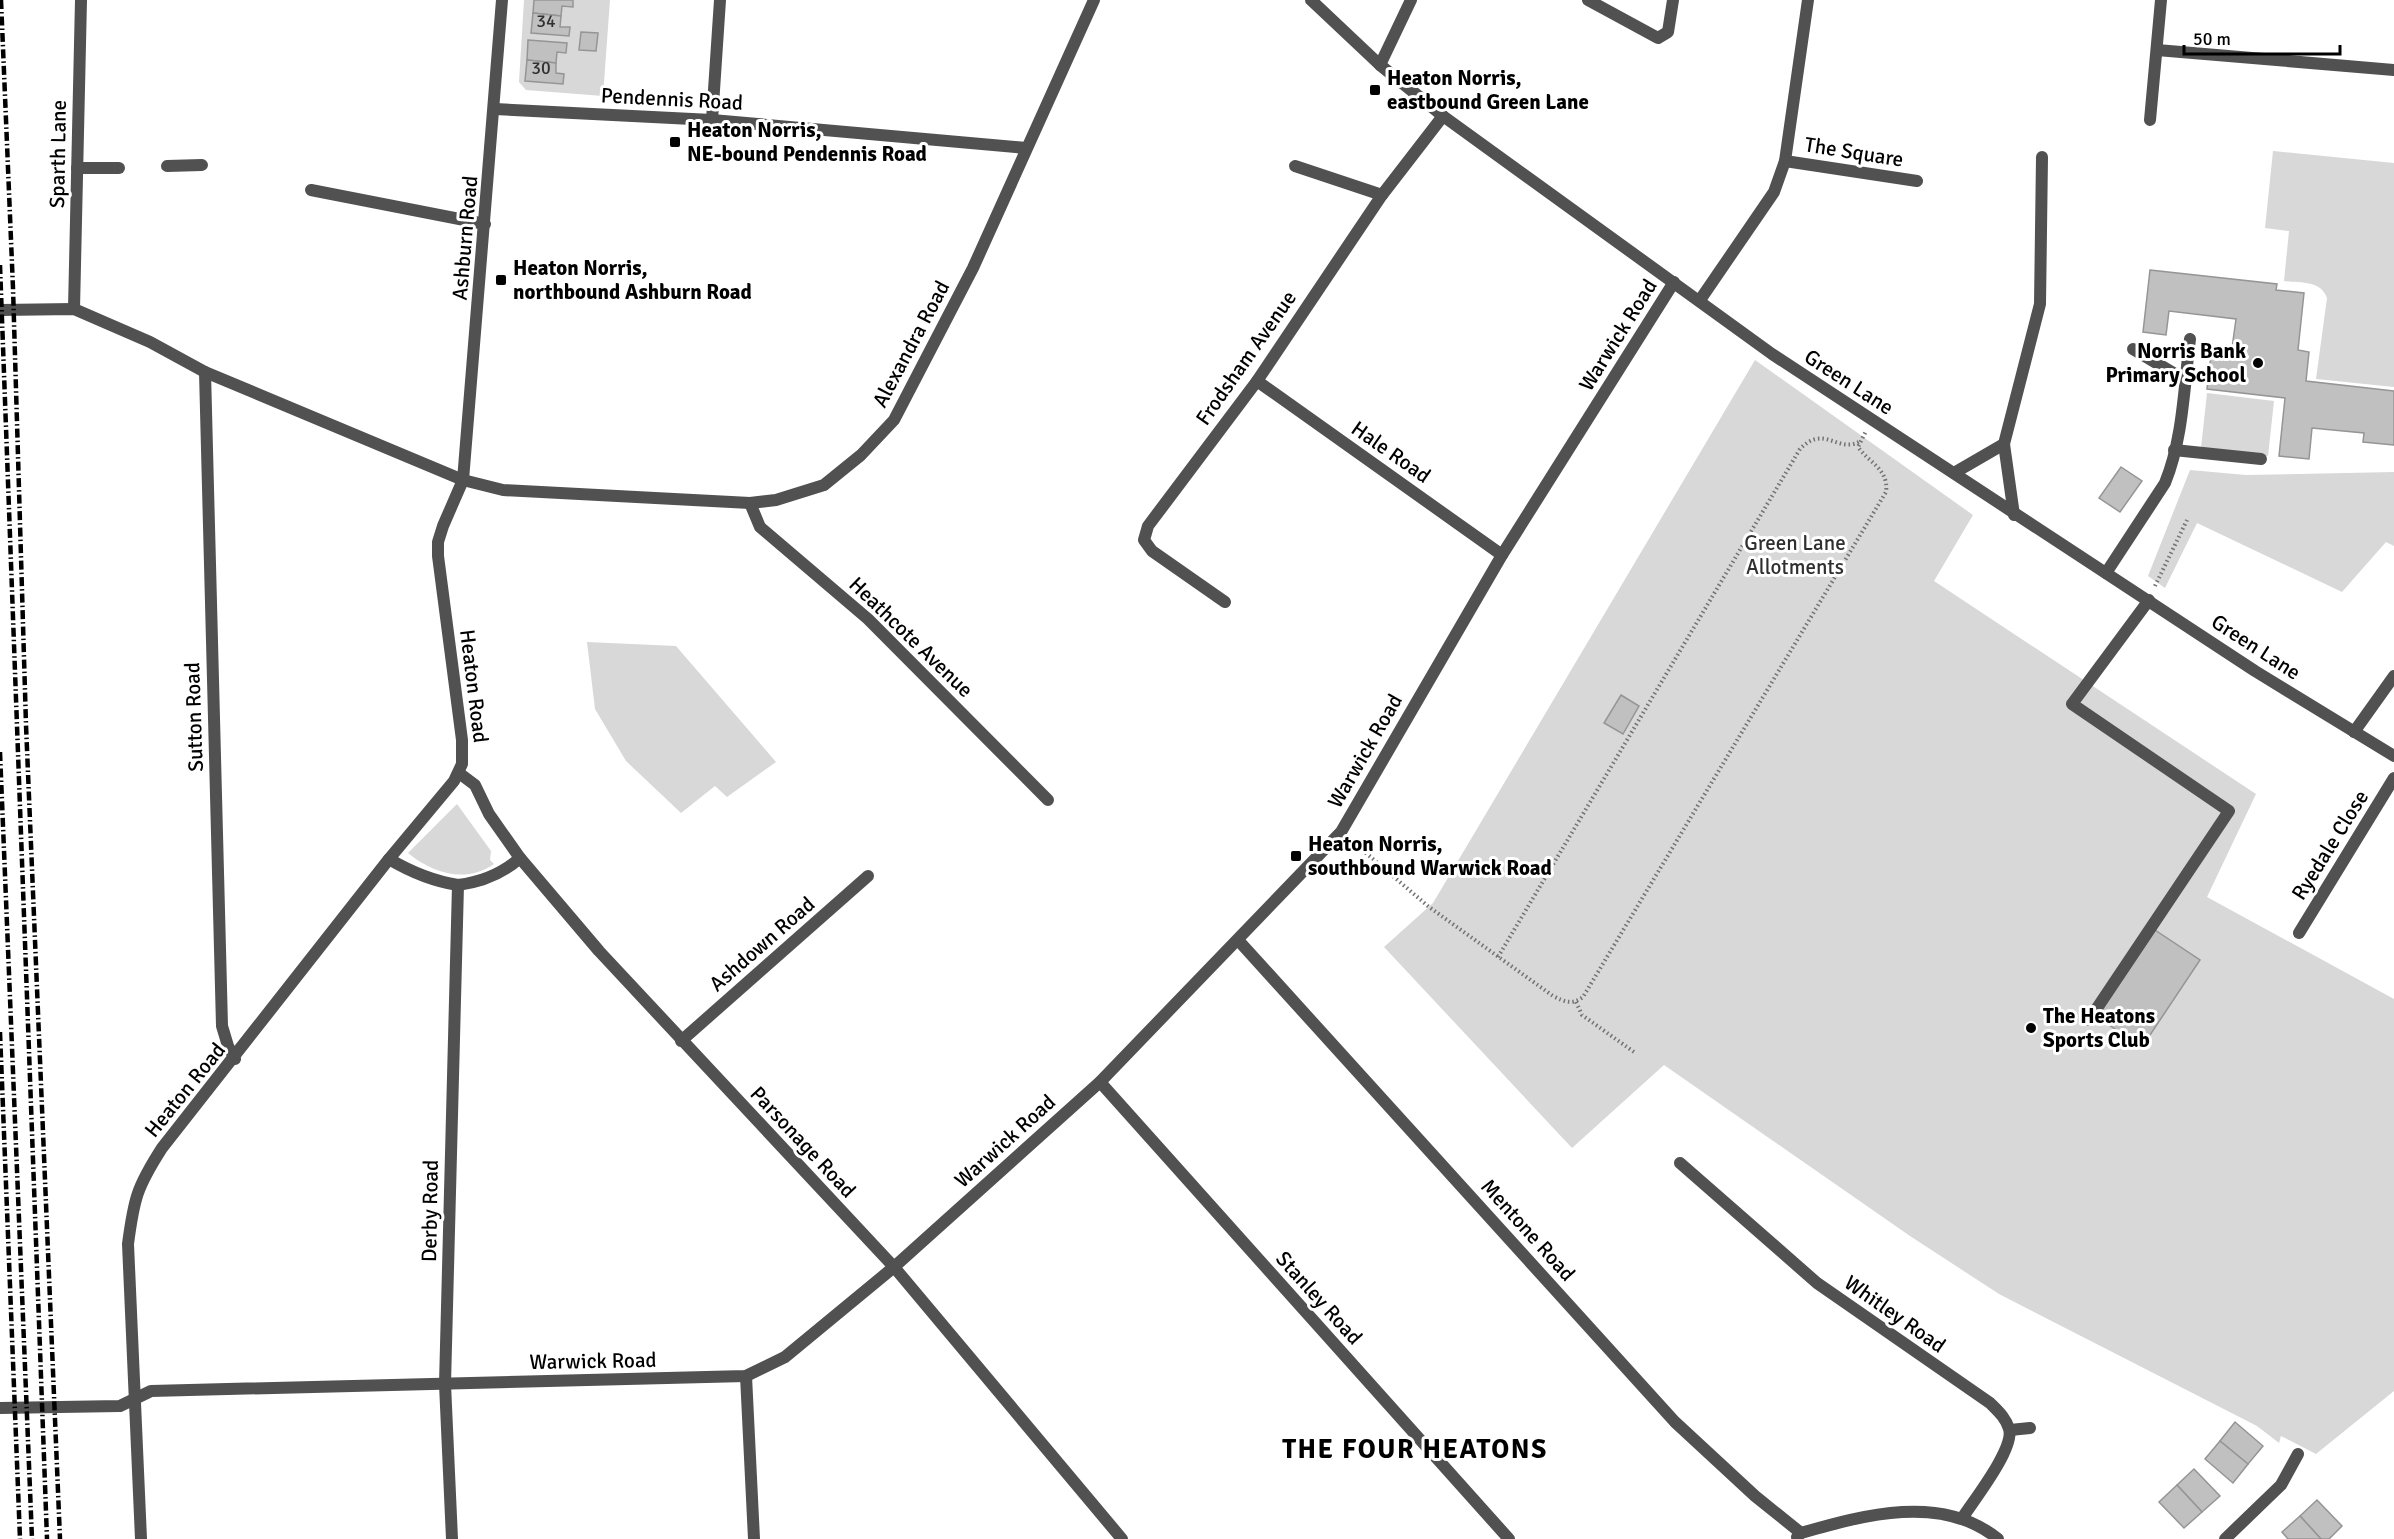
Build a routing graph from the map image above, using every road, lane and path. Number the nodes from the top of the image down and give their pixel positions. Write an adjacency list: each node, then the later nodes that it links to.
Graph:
1 (81, 0): 24 (street, Sparth Lane)
2 (502, 0): 14 (street, Ashburn Road)
3 (720, 0): 16 (street)
4 (1094, 0): 18 (street, Alexandra Road)
5 (1311, 0): 12 (street, Green Lane)
6 (1411, 0): 12 (street)
7 (1588, 0): 8 (street)
8 (1672, 0)
9 (1808, 0): 20 (street)
10 (2161, 0): 11 (street)
11 (2157, 50): 13 (street); 17 (street)
12 (1380, 65): 15 (street, Green Lane)
13 (2394, 70)
14 (495, 110): 16 (street, Pendennis Road); 29 (street, Ashburn Road)
15 (1443, 116): 28 (street, Frodsham Avenue); 30 (street, Green Lane)
16 (712, 120): 18 (street, Pendennis Road)
17 (2150, 120)
18 (1026, 148): 46 (street, Alexandra Road)
19 (2042, 157): 41 (street)
20 (1785, 160): 26 (street, The Square); 31 (street)
21 (202, 165): 22 (street)
22 (167, 166)
23 (1295, 166): 28 (street)
24 (77, 168): 25 (street); 32 (street, Sparth Lane)
25 (119, 168)
26 (1917, 182)
27 (311, 190): 29 (street)
28 (1382, 195): 38 (street, Frodsham Avenue)
29 (485, 224): 45 (street, Ashburn Road)
30 (1674, 282): 31 (street, Green Lane); 49 (street, Warwick Road)
31 (1700, 300): 39 (street, Green Lane)
32 (74, 309): 33 (street); 36 (street)
33 (0, 310)
34 (2190, 339): 37 (street)
35 (2133, 349): 37 (street)
36 (205, 372): 45 (street); 71 (street, Sutton Road)
37 (2185, 380): 42 (street)
38 (1257, 381): 49 (street, Hale Road); 52 (street, Frodsham Avenue)
39 (1873, 421): 40 (path); 44 (street, Green Lane)
40 (1859, 442): 66 (path); 67 (path)
41 (2004, 444): 44 (street); 47 (street)
42 (2174, 450): 43 (street); 50 (street)
43 (2260, 459)
44 (1953, 473): 47 (street, Green Lane)
45 (463, 480): 46 (street, Alexandra Road); 56 (street, Heaton Road)
46 (750, 503): 58 (street, Heathcote Avenue)
47 (2014, 515): 50 (street, Green Lane)
48 (2187, 520): 51 (path)
49 (1502, 555): 59 (street, Warwick Road)
50 (2106, 573): 51 (street, Green Lane)
51 (2149, 600): 54 (street, Green Lane); 68 (street)
52 (1225, 602)
53 (2394, 676): 54 (street)
54 (2354, 732): 55 (street, Green Lane)
55 (2394, 756)
56 (459, 773): 60 (street, Parsonage Road); 61 (street, Heaton Road)
57 (2394, 778): 64 (street, Ryedale Close)
58 (1048, 800)
59 (1341, 832): 65 (street, Warwick Road); 66 (path)
60 (520, 858): 63 (street); 69 (street, Parsonage Road)
61 (389, 859): 63 (street); 71 (street, Heaton Road)
62 (868, 876): 69 (street, Ashdown Road)
63 (458, 885): 76 (street, Derby Road)
64 (2299, 933)
65 (1238, 940): 72 (street, Warwick Road); 83 (street, Mentone Road)
66 (1497, 957): 67 (path)
67 (1576, 1002): 70 (path)
68 (2089, 1020)
69 (681, 1041): 74 (street, Parsonage Road)
70 (1634, 1052)
71 (235, 1059): 77 (street, Heaton Road)
72 (1100, 1082): 74 (street, Warwick Road); 88 (street, Stanley Road)
73 (1680, 1164): 80 (street, Whitley Road)
74 (894, 1267): 75 (street, Warwick Road); 87 (street, Parsonage Road)
75 (746, 1376): 76 (street, Warwick Road); 86 (street)
76 (445, 1384): 77 (street, Warwick Road); 85 (street, Derby Road)
77 (136, 1398): 78 (street, Warwick Road); 84 (street, Heaton Road)
78 (0, 1408)
79 (2030, 1428): 80 (street)
80 (2010, 1430): 82 (street)
81 (2298, 1454): 90 (street)
82 (1963, 1517): 83 (street); 89 (street)
83 (1798, 1536)
84 (141, 1539)
85 (452, 1539)
86 (754, 1539)
87 (1122, 1539)
88 (1509, 1539)
89 (1998, 1539)
90 (2225, 1539)

